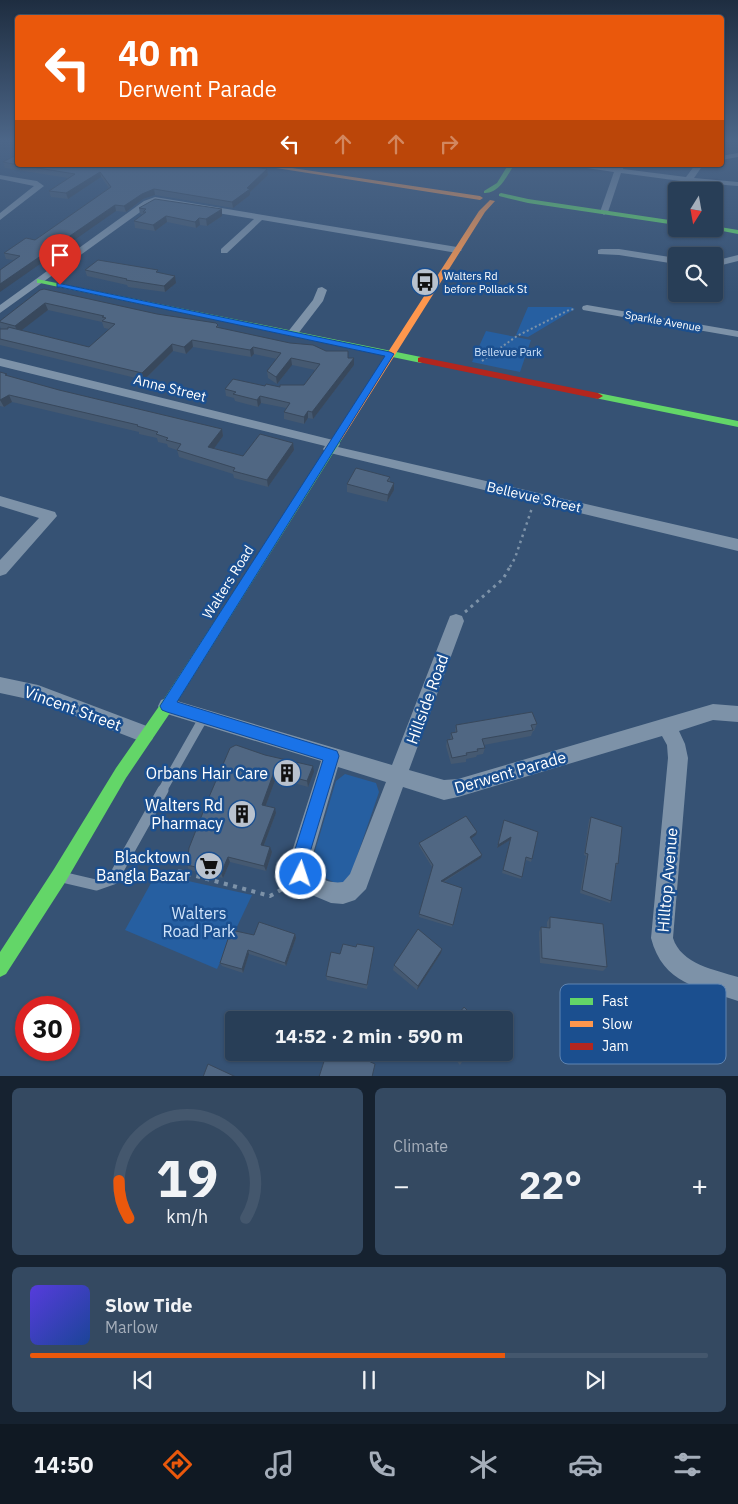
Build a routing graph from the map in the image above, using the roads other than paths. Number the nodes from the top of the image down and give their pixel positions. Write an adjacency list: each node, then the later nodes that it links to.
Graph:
1 (32, 192): 7 (street)
2 (444, 192): 5 (street)
3 (493, 192): 5 (street, Walters Road)
4 (611, 192): 6 (street)
5 (490, 197): 6 (street); 12 (street, Walters Road)
6 (604, 212): 9 (street)
7 (0, 217)
8 (261, 217): 12 (street); 13 (street); 18 (street)
9 (668, 222)
10 (723, 230): 11 (street)
11 (738, 232)
12 (458, 250): 24 (street, Walters Road)
13 (224, 251)
14 (601, 252): 16 (street)
15 (738, 258): 17 (street)
16 (668, 260)
17 (723, 262)
18 (40, 281): 21 (street); 22 (street)
19 (322, 290): 22 (street)
20 (587, 308): 23 (street, Sparkle Avenue)
21 (0, 310)
22 (293, 333): 24 (street)
23 (738, 334)
24 (390, 354): 26 (street); 27 (street, Walters Road)
25 (0, 362): 27 (street, Anne Street)
26 (738, 424)
27 (332, 447): 29 (street, Bellevue Street); 33 (street, Walters Road)
28 (0, 501): 30 (street)
29 (738, 545)
30 (0, 570)
31 (456, 622): 39 (street, Hillside Road)
32 (0, 685): 37 (street, Vincent Street)
33 (167, 706): 35 (street, Derwent Parade); 37 (street, Walters Road)
34 (738, 714): 36 (street, Derwent Parade)
35 (204, 717): 38 (street, Derwent Parade); 40 (lane)
36 (666, 726): 39 (street, Derwent Parade); 42 (street, Hilltop Avenue)
37 (146, 734): 40 (street, Walters Road)
38 (332, 756): 39 (street, Derwent Parade); 39 (street, Hillside Road)
39 (399, 776)
40 (60, 875): 41 (street, Walters Road)
41 (0, 968)
42 (724, 984)
43 (726, 985): 44 (street, Hilltop Avenue)
44 (738, 989)

